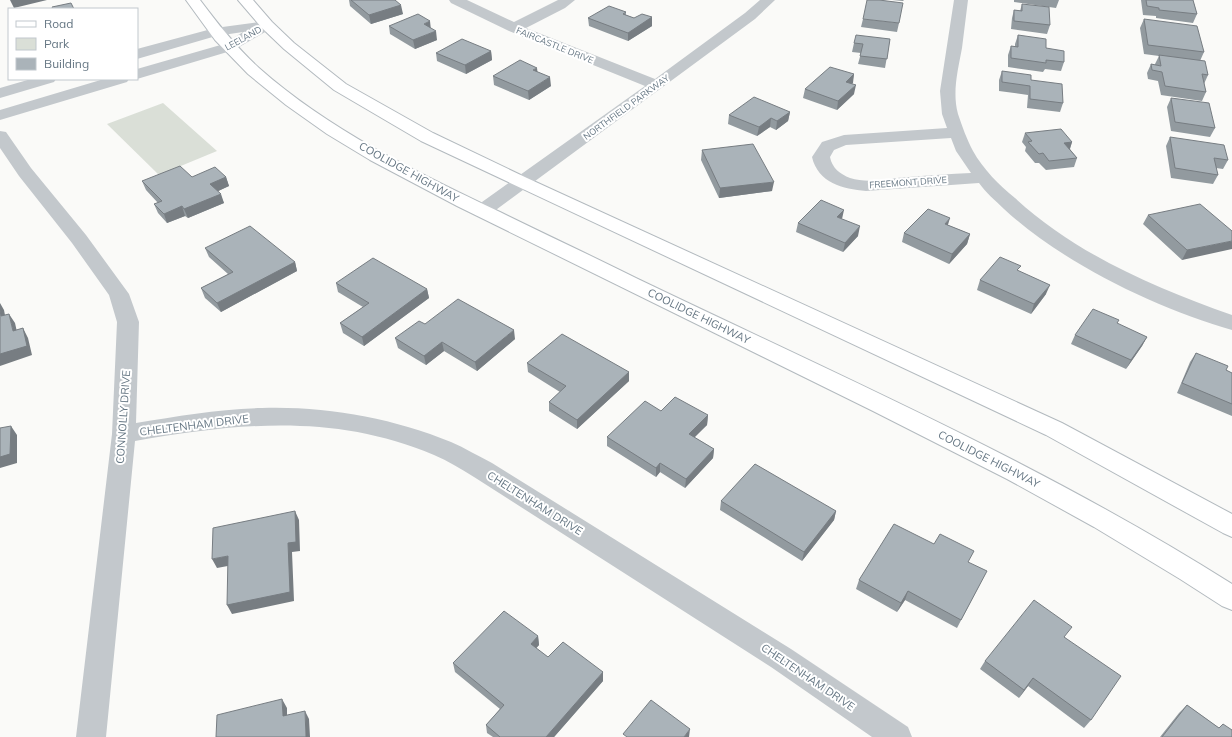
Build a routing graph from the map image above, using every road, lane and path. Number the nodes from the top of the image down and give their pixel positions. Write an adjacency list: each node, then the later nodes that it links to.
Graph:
1 (193, 0): 9 (main road, COOLIDGE HIGHWAY)
2 (245, 0): 7 (main road)
3 (456, 0): 8 (street, FAIRCASTLE DRIVE)
4 (568, 0): 8 (street)
5 (768, 0): 15 (street, NORTHFIELD PARKWAY)
6 (961, 0): 18 (street)
7 (267, 25): 9 (street, LEELAND); 10 (street, LEELAND); 21 (main road)
8 (514, 28): 15 (street, FAIRCASTLE DRIVE)
9 (215, 32): 10 (main road, COOLIDGE HIGHWAY); 11 (street, LEELAND)
10 (229, 47): 12 (street, LEELAND); 22 (main road, COOLIDGE HIGHWAY)
11 (138, 54)
12 (138, 74)
13 (45, 80): 16 (street)
14 (118, 80): 17 (street)
15 (657, 85): 21 (street, NORTHFIELD PARKWAY)
16 (0, 93)
17 (0, 115)
18 (955, 133): 20 (street); 20 (street, FREEMONT DRIVE)
19 (0, 136): 24 (street, CONNOLLY DRIVE)
20 (982, 177): 23 (street)
21 (521, 182): 22 (street, NORTHFIELD PARKWAY); 25 (main road)
22 (482, 211): 26 (main road, COOLIDGE HIGHWAY)
23 (1232, 323)
24 (124, 434): 27 (street, CONNOLLY DRIVE); 28 (street, CHELTENHAM DRIVE)
25 (1232, 526)
26 (1232, 598)
27 (91, 737)
28 (897, 737)

